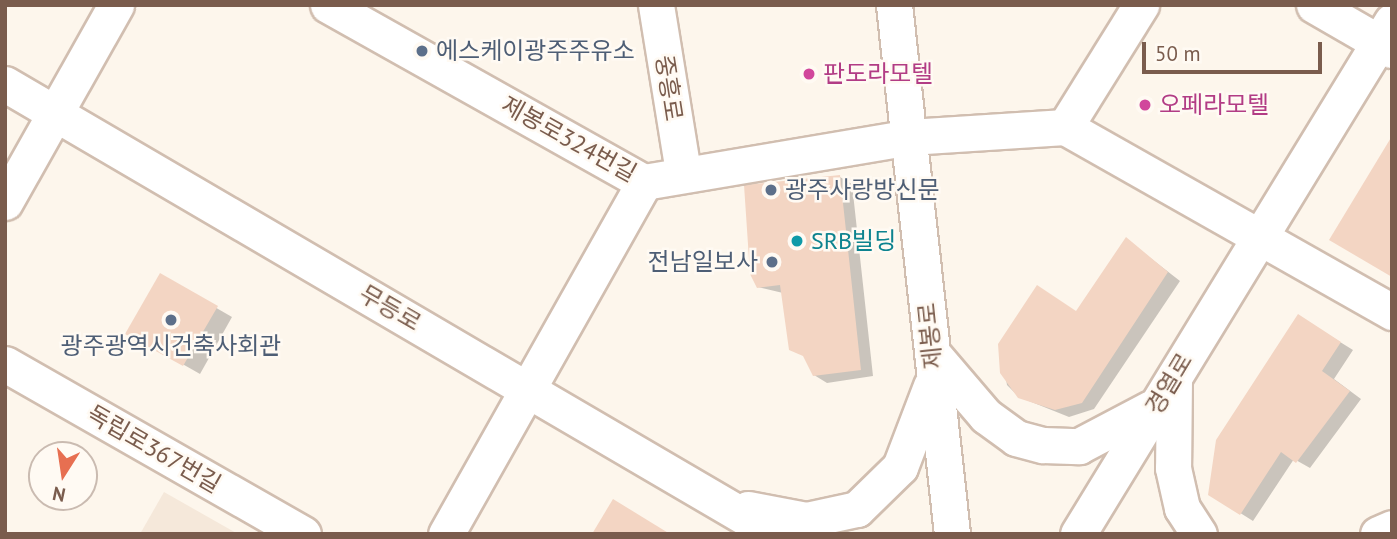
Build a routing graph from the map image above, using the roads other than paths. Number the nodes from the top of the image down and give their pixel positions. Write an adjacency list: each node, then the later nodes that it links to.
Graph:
1 (116, 5): 9 (street)
2 (894, 5): 11 (street, 제봉로)
3 (1140, 5): 10 (street)
4 (1314, 5): 7 (street)
5 (331, 6): 13 (street, 제봉로324번길)
6 (653, 7): 12 (street, 중흥로)
7 (1387, 37): 15 (street, 경열로)
8 (5, 84): 9 (street, 무등로)
9 (57, 114): 14 (street); 20 (street, 무등로)
10 (1065, 127): 11 (street); 15 (street)
11 (909, 137): 12 (street, 제봉로324번길); 18 (street, 제봉로)
12 (683, 171): 13 (street, 제봉로324번길)
13 (644, 181): 20 (street)
14 (5, 202)
15 (1260, 234): 16 (street); 19 (street, 경열로)
16 (1392, 312)
17 (5, 364): 24 (street, 독립로367번길)
18 (934, 365): 21 (street); 22 (street); 27 (street, 제봉로)
19 (1174, 375): 21 (street, 경열로); 29 (street)
20 (529, 390): 22 (street, 무등로); 25 (street)
21 (1157, 404): 28 (street, 경열로)
22 (723, 504): 26 (street, 무등로)
23 (1392, 528): 30 (street)
24 (303, 534)
25 (446, 534)
26 (774, 534)
27 (952, 534)
28 (1078, 534)
29 (1199, 534)
30 (1378, 534)

